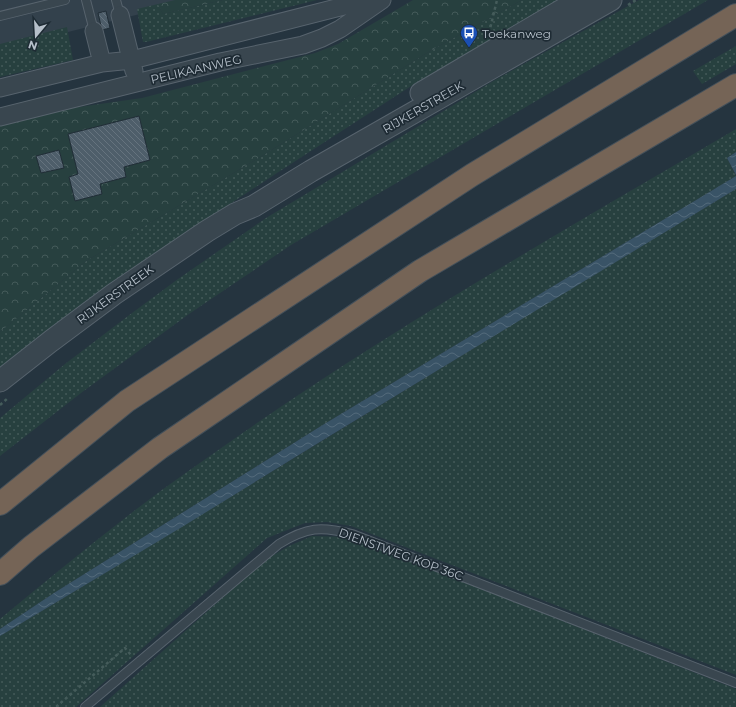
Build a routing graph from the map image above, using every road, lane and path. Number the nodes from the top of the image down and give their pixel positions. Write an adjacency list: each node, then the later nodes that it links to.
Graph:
1 (65, 0): 9 (lane)
2 (86, 0): 10 (lane)
3 (364, 0): 12 (street, PELIKAANWEG)
4 (382, 0): 14 (street, PELIKAANWEG)
5 (497, 0): 11 (path)
6 (595, 2): 18 (street, RIJKERSTREEK)
7 (118, 7): 12 (street)
8 (736, 15): 19 (highway)
9 (0, 16)
10 (94, 31): 13 (street)
11 (489, 33)
12 (132, 60): 13 (street, PELIKAANWEG); 14 (street)
13 (102, 63): 16 (street, PELIKAANWEG)
14 (137, 83): 17 (street, PELIKAANWEG)
15 (736, 85): 20 (highway)
16 (0, 88)
17 (0, 117)
18 (0, 381)
19 (0, 504)
20 (0, 574)
21 (138, 663): 22 (lane, DIENSTWEG KOP 36C); 23 (path); 24 (lane, DIENSTWEG KOP 36C)
22 (736, 683)
23 (58, 707)
24 (85, 707)

